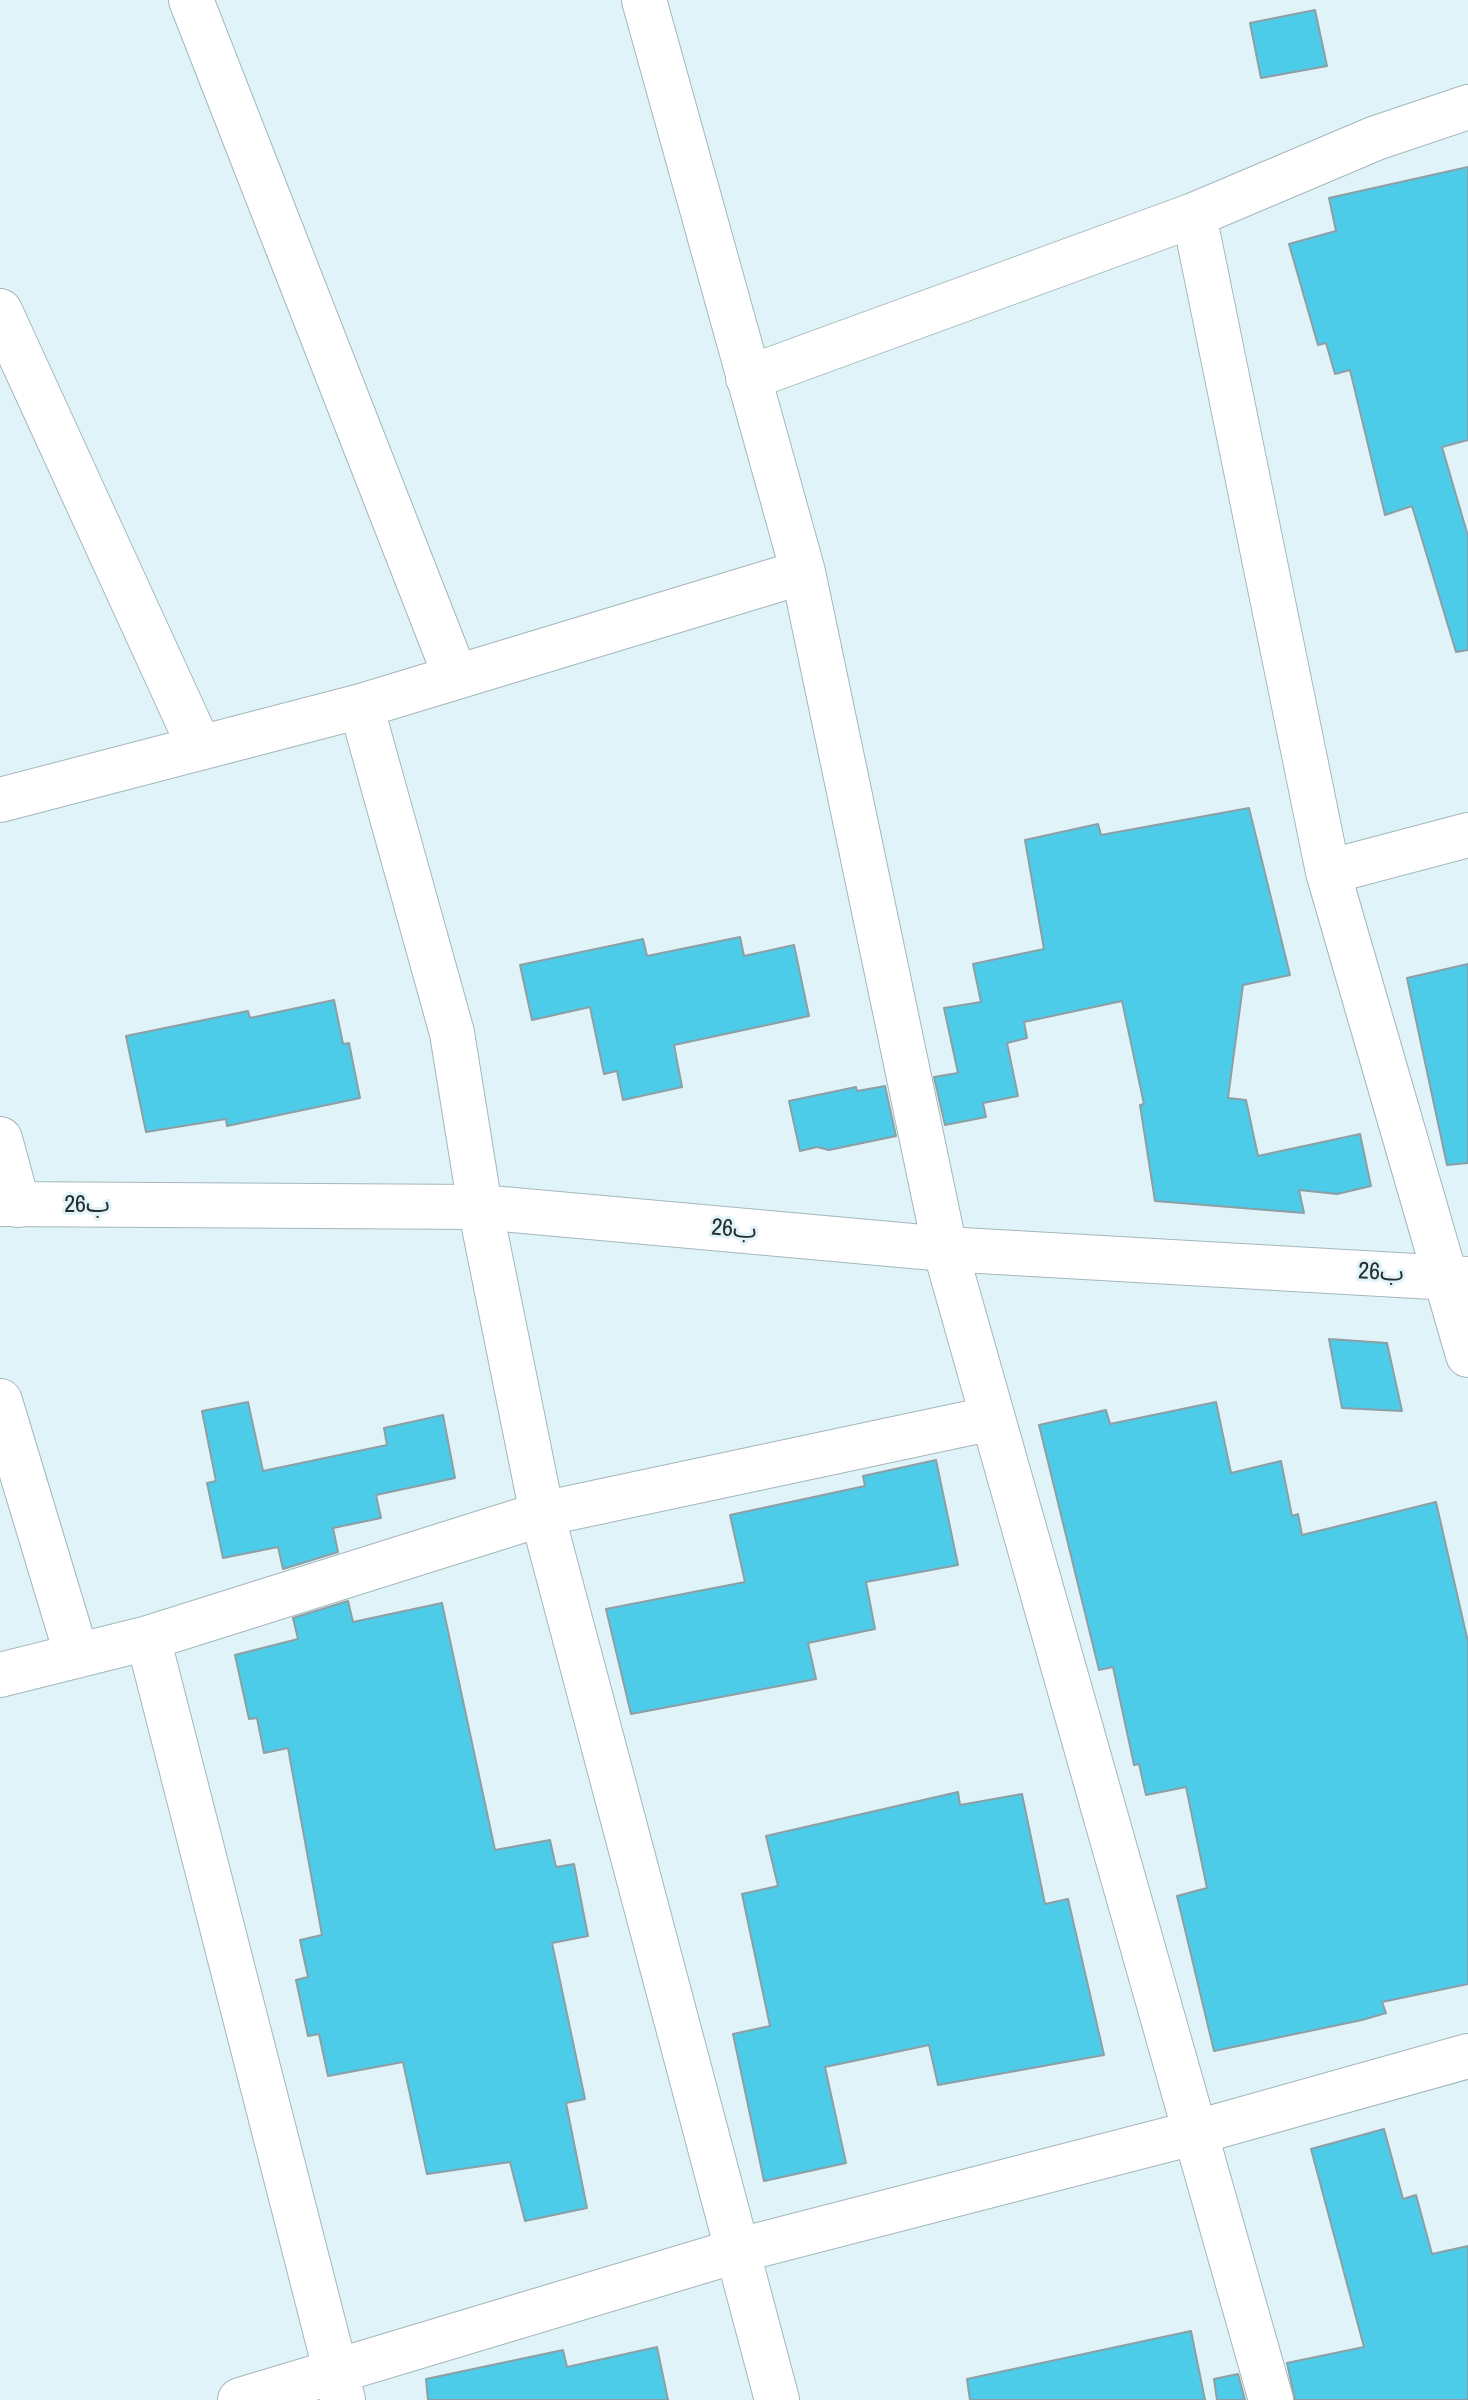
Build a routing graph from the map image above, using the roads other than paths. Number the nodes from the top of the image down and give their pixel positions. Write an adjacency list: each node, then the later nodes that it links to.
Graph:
1 (191, 0): 8 (main road)
2 (644, 0): 6 (main road)
3 (1468, 107): 4 (main road)
4 (1194, 215): 6 (main road); 13 (main road)
5 (0, 311): 10 (main road)
6 (748, 378): 7 (main road)
7 (803, 572): 8 (main road); 17 (main road)
8 (455, 675): 9 (main road)
9 (361, 706): 10 (main road); 16 (main road)
10 (200, 748): 11 (main road)
11 (0, 800)
12 (1468, 835): 13 (main road)
13 (1328, 872): 18 (main road)
14 (0, 1139): 15 (main road)
15 (9, 1205): 16 (main road, 26ب)
16 (480, 1207): 17 (main road, 26ب); 22 (main road)
17 (945, 1249): 18 (main road, 26ب); 21 (main road)
18 (1458, 1278): 19 (main road)
19 (1468, 1355)
20 (0, 1401): 24 (main road)
21 (993, 1418): 22 (main road); 27 (main road)
22 (542, 1514): 23 (main road); 28 (main road)
23 (148, 1638): 24 (main road); 29 (main road)
24 (77, 1656): 25 (main road)
25 (0, 1675)
26 (1468, 2056): 27 (main road)
27 (1197, 2132): 28 (main road); 32 (main road)
28 (736, 2251): 29 (main road); 31 (main road)
29 (340, 2387): 30 (main road)
30 (240, 2400)
31 (777, 2400)
32 (1271, 2400)

